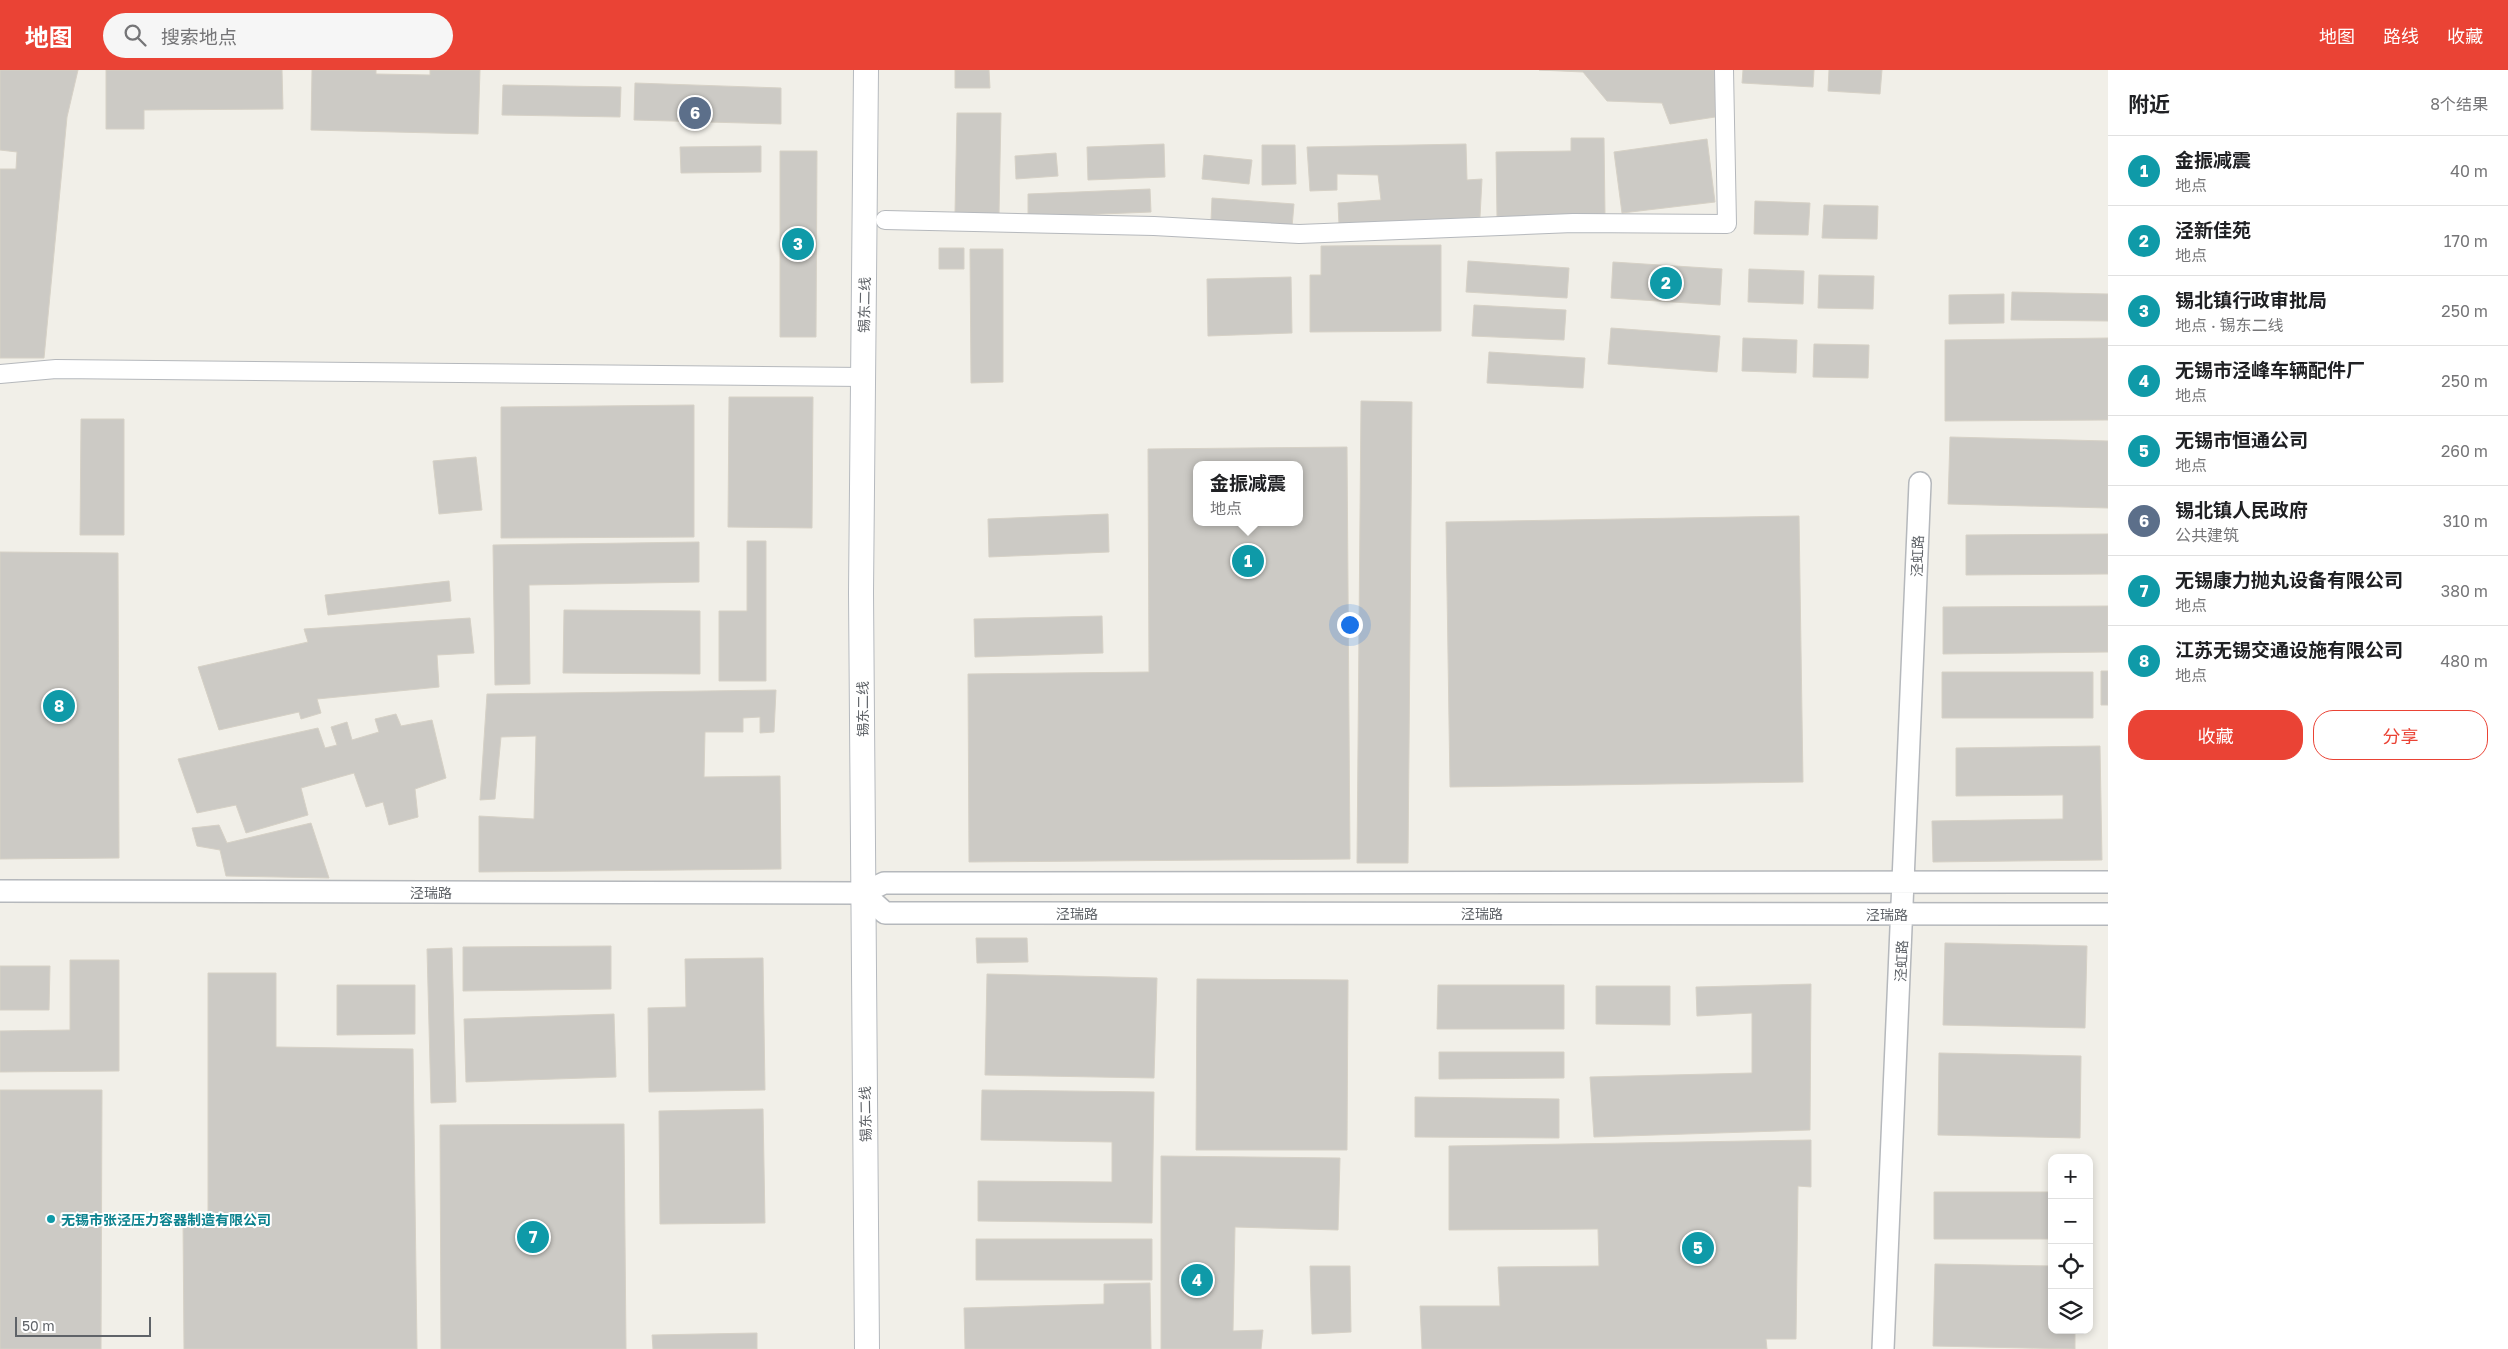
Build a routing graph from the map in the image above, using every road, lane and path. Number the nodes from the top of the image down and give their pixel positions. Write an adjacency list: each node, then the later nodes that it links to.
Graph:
1 (866, 70): 5 (main road, 锡东二线)
2 (1724, 70): 3 (street)
3 (885, 220)
4 (0, 374): 5 (street)
5 (863, 377): 10 (main road, 锡东二线)
6 (1920, 483): 7 (street, 泾虹路)
7 (1904, 882): 8 (street, 泾瑞路); 10 (street, 泾瑞路); 11 (street, 泾虹路)
8 (2108, 882)
9 (0, 891): 10 (street, 泾瑞路)
10 (863, 893): 11 (street, 泾瑞路); 13 (main road, 锡东二线)
11 (1903, 914): 12 (street, 泾瑞路); 14 (street, 泾虹路)
12 (2108, 914)
13 (867, 1349)
14 (1883, 1349)

